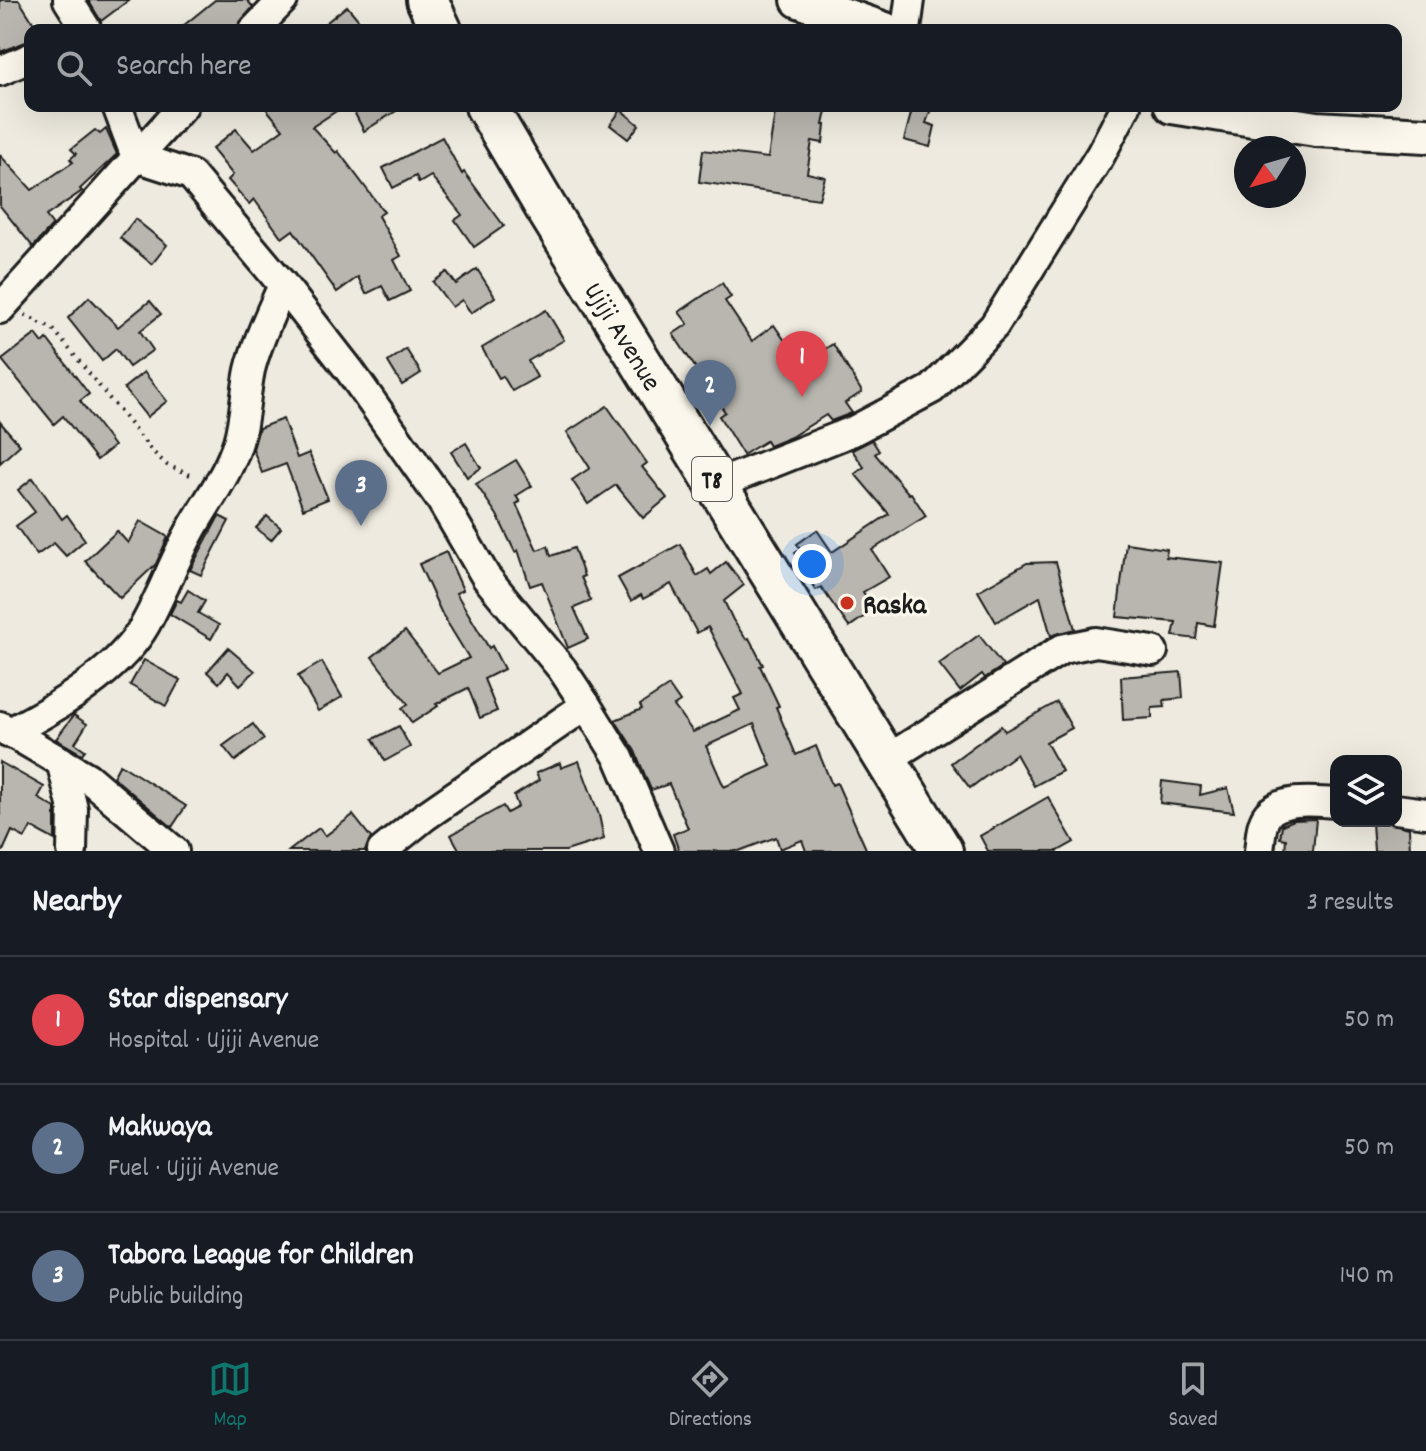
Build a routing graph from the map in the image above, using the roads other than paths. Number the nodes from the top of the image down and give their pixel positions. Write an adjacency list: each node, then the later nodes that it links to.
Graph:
1 (68, 0): 5 (street)
2 (283, 0): 6 (street)
3 (799, 0): 7 (main road)
4 (910, 0): 8 (street)
5 (83, 24)
6 (260, 24)
7 (868, 24)
8 (907, 24)
9 (24, 61): 10 (street)
10 (0, 71)
11 (119, 112): 17 (street)
12 (177, 112): 17 (street)
13 (490, 112): 20 (highway, Ujiji Avenue / T8)
14 (1123, 112): 20 (street)
15 (1210, 112): 16 (main road)
16 (1426, 135)
17 (136, 157): 18 (street); 19 (street)
18 (283, 285): 22 (street); 23 (street)
19 (11, 311)
20 (716, 485): 24 (highway, Ujiji Avenue / T8)
21 (1153, 651): 24 (street)
22 (586, 705): 31 (street); 32 (street)
23 (4, 730): 25 (street)
24 (886, 760): 33 (highway, Ujiji Avenue / T8)
25 (61, 761): 29 (street); 30 (street)
26 (1330, 803): 34 (street)
27 (1402, 810): 28 (street)
28 (1426, 813)
29 (72, 851)
30 (174, 851)
31 (382, 851)
32 (659, 851)
33 (942, 851)
34 (1259, 851)

